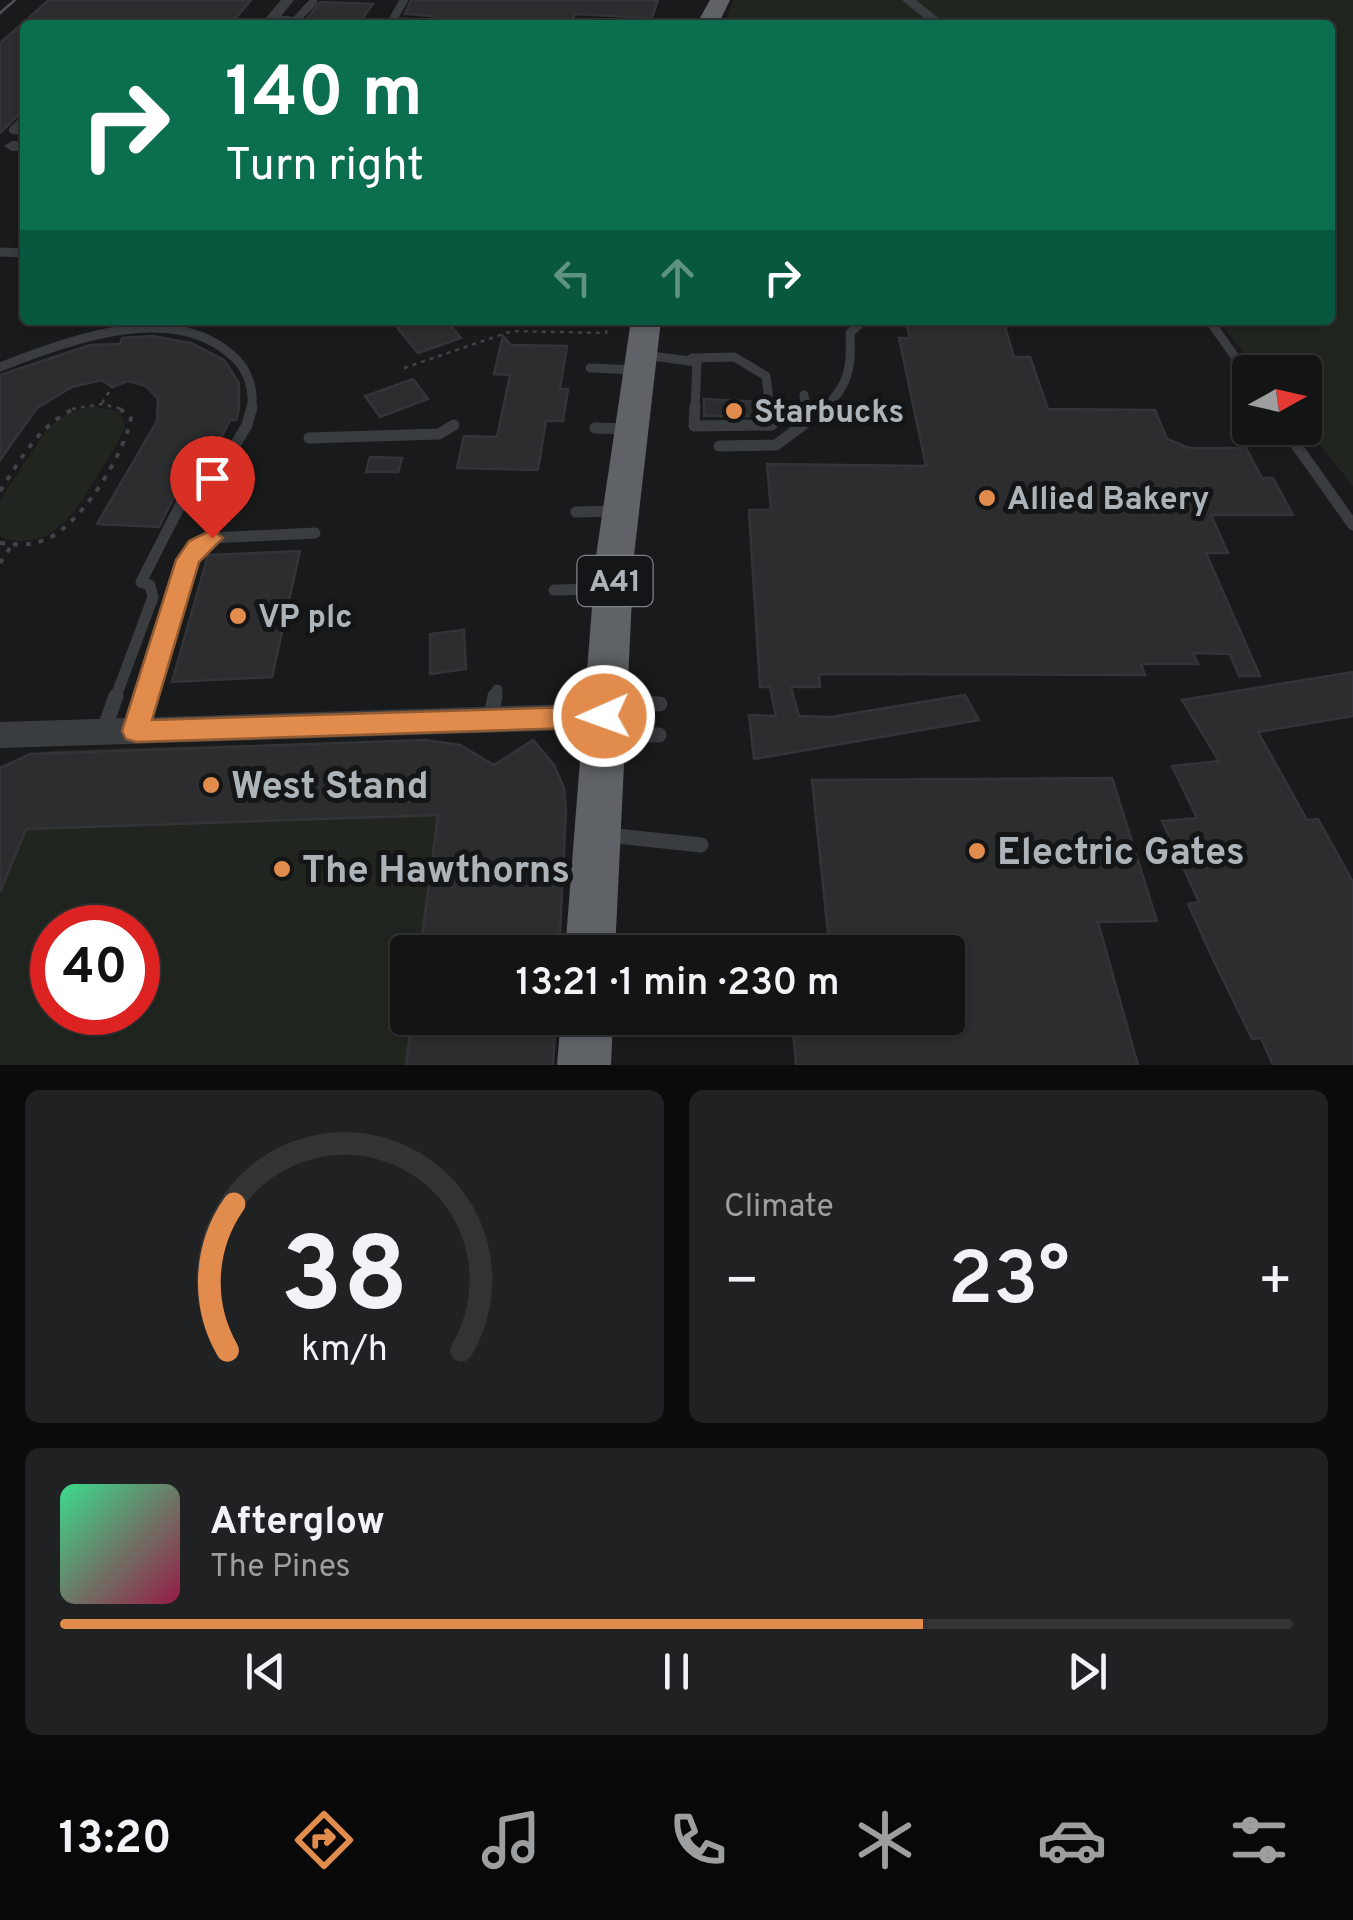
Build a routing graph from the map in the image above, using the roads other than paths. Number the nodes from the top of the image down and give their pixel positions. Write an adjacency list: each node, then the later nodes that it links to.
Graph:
1 (288, 0): 3 (street)
2 (908, 0): 4 (street)
3 (272, 20)
4 (934, 20)
5 (645, 325): 10 (highway, A41)
6 (858, 325): 14 (lane)
7 (1213, 325): 8 (lane)
8 (1234, 355)
9 (692, 358): 9 (lane); 10 (lane)
10 (638, 362): 12 (lane); 19 (highway, A41)
11 (0, 367): 28 (lane)
12 (590, 368)
13 (804, 396): 14 (lane)
14 (808, 421): 18 (lane)
15 (454, 425): 16 (lane)
16 (309, 438)
17 (1296, 445): 21 (lane)
18 (719, 446)
19 (621, 511): 20 (lane); 23 (highway, A41)
20 (576, 512)
21 (1353, 525)
22 (315, 533): 27 (lane)
23 (614, 588): 24 (lane); 26 (highway, A41)
24 (554, 590)
25 (660, 704): 26 (lane)
26 (605, 717): 27 (street); 30 (lane); 31 (highway, A41)
27 (136, 731): 28 (street)
28 (103, 732): 29 (street)
29 (0, 735)
30 (659, 735)
31 (598, 834): 32 (lane); 33 (highway, A41)
32 (701, 845)
33 (591, 935)
34 (585, 1035): 35 (highway)
35 (584, 1065)

